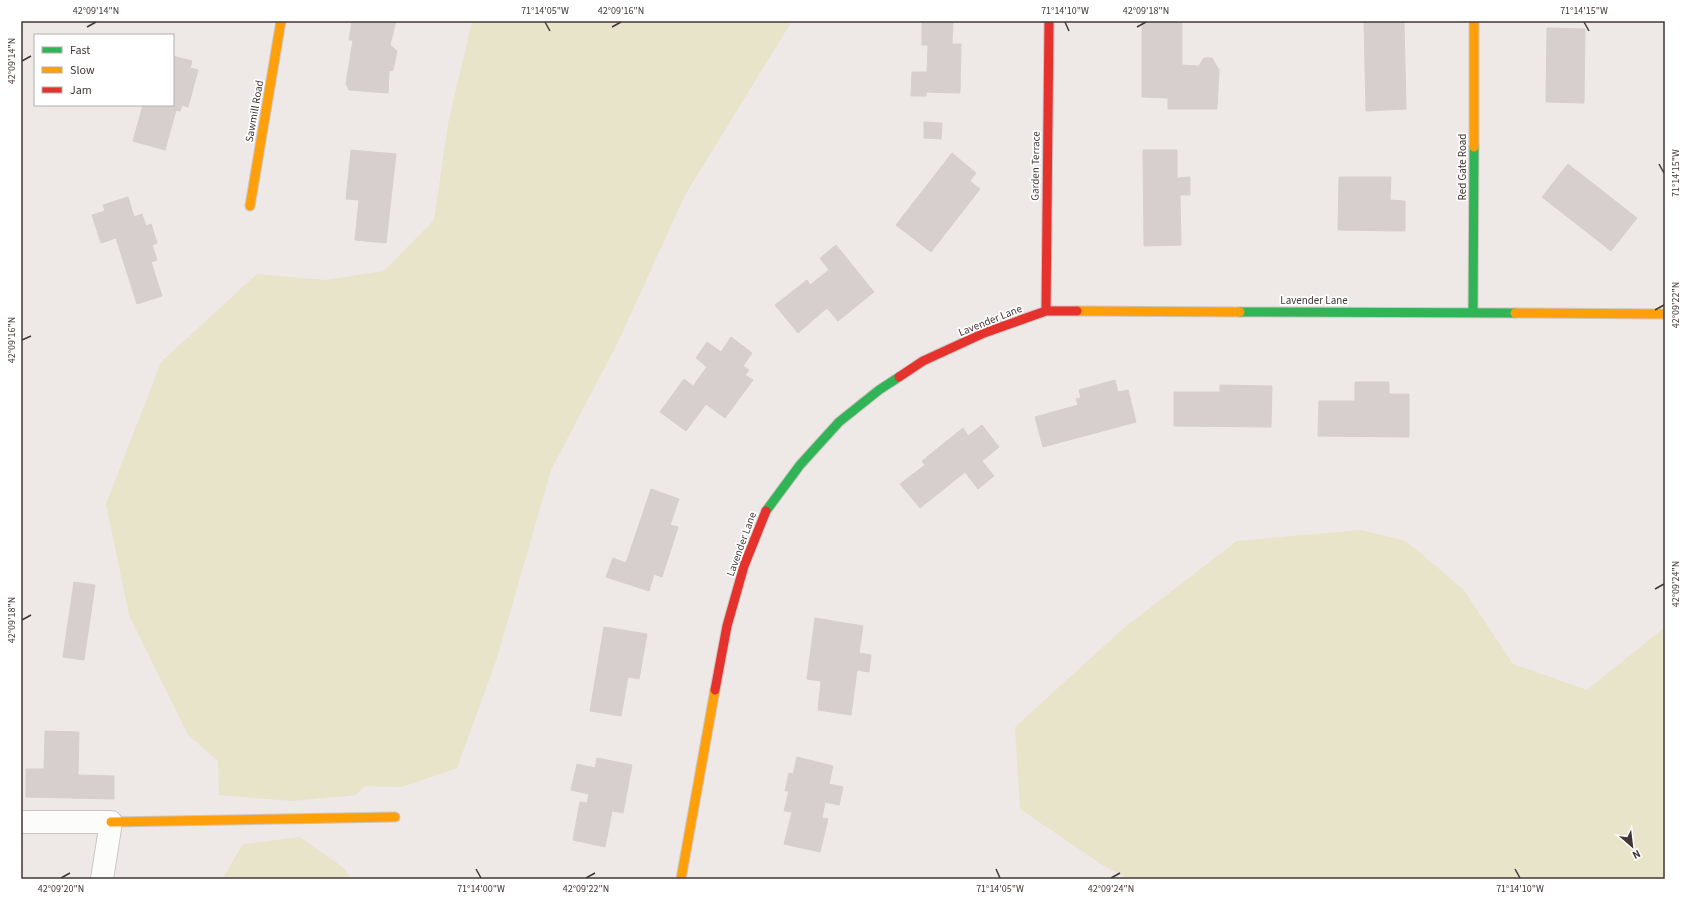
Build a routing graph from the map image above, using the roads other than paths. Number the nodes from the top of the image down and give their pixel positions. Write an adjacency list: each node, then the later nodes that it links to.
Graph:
1 (281, 21): 4 (street, Sawmill Road)
2 (1049, 21): 5 (street, Garden Terrace)
3 (1474, 21): 6 (street, Red Gate Road)
4 (250, 206)
5 (1046, 312): 6 (street, Lavender Lane); 12 (street, Lavender Lane)
6 (1473, 313): 7 (street, Lavender Lane)
7 (1665, 314)
8 (395, 817): 10 (street)
9 (25, 822): 10 (street)
10 (111, 822): 11 (street)
11 (102, 879)
12 (681, 879)

